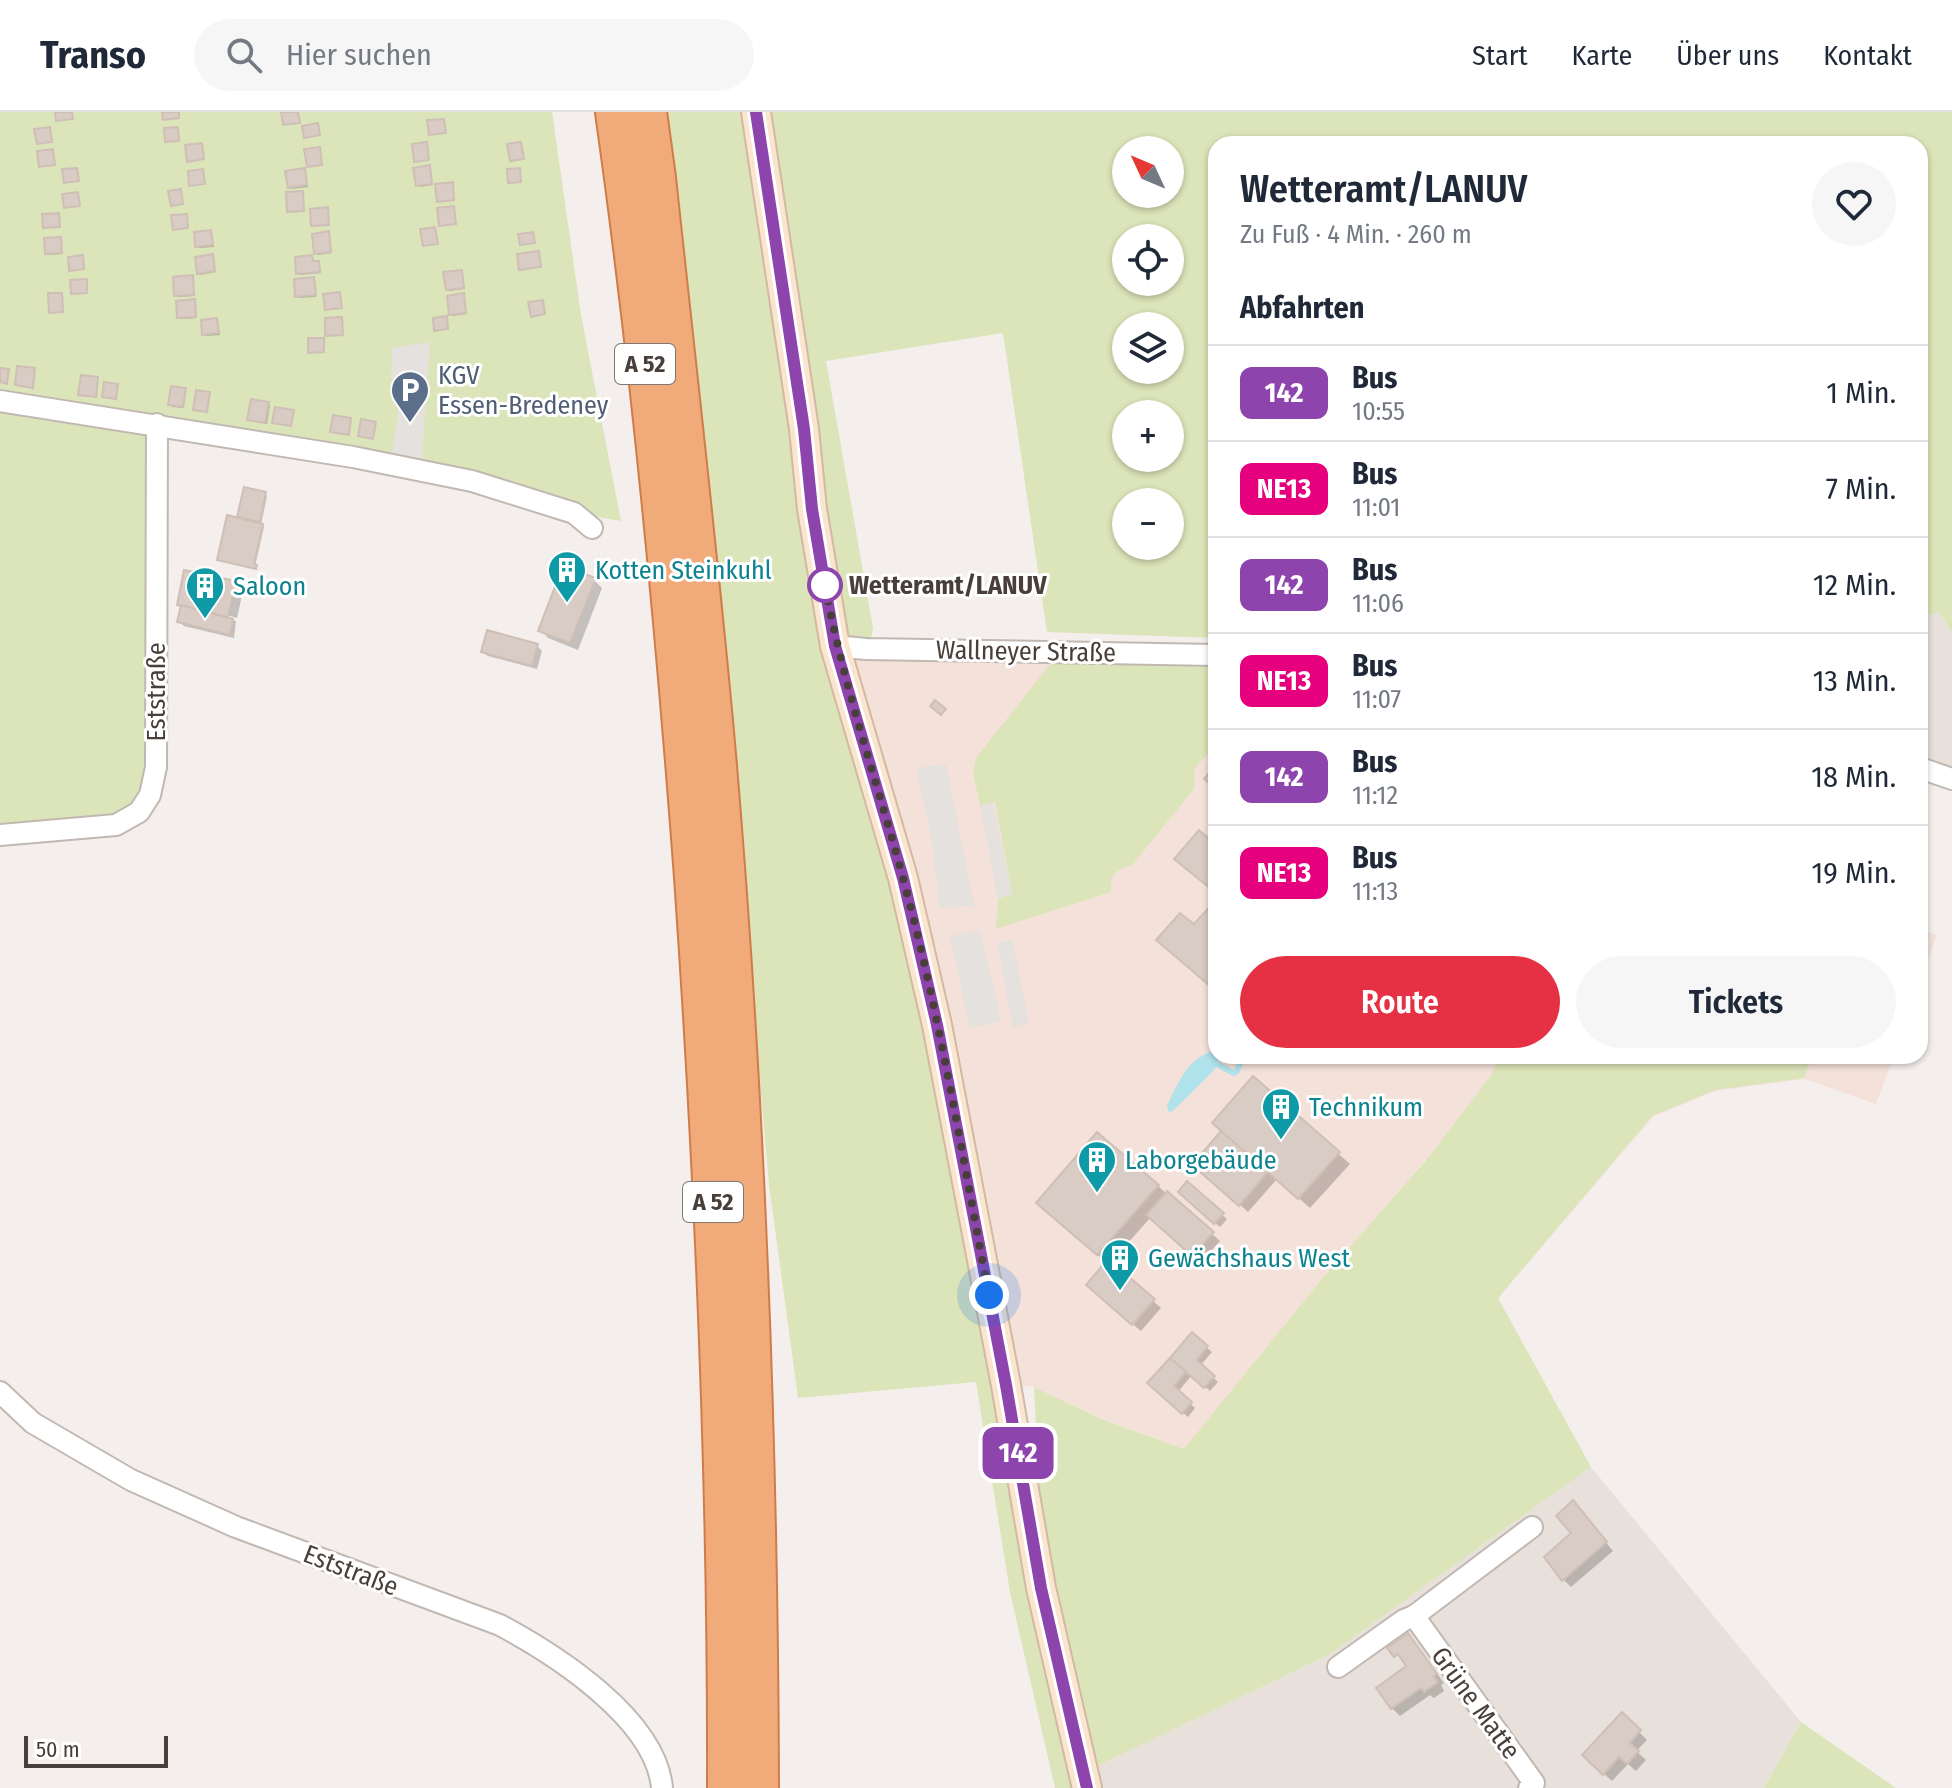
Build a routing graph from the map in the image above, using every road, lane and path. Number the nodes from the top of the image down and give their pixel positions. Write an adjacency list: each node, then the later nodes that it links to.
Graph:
1 (614, 112): 17 (highway, A 52)
2 (648, 112): 18 (highway, A 52)
3 (756, 112): 7 (main road)
4 (0, 401): 5 (street)
5 (157, 424): 6 (street); 11 (street, Eststraße)
6 (592, 528)
7 (835, 646): 8 (street, Wallneyer Straße); 19 (main road)
8 (1208, 655)
9 (1928, 771): 10 (street)
10 (1952, 779)
11 (0, 835)
12 (0, 1392): 16 (street, Eststraße)
13 (1532, 1527): 14 (street)
14 (1414, 1616): 15 (street); 20 (street, Grüne Matte)
15 (1338, 1667)
16 (662, 1788)
17 (726, 1788)
18 (760, 1788)
19 (1087, 1788)
20 (1529, 1788)

